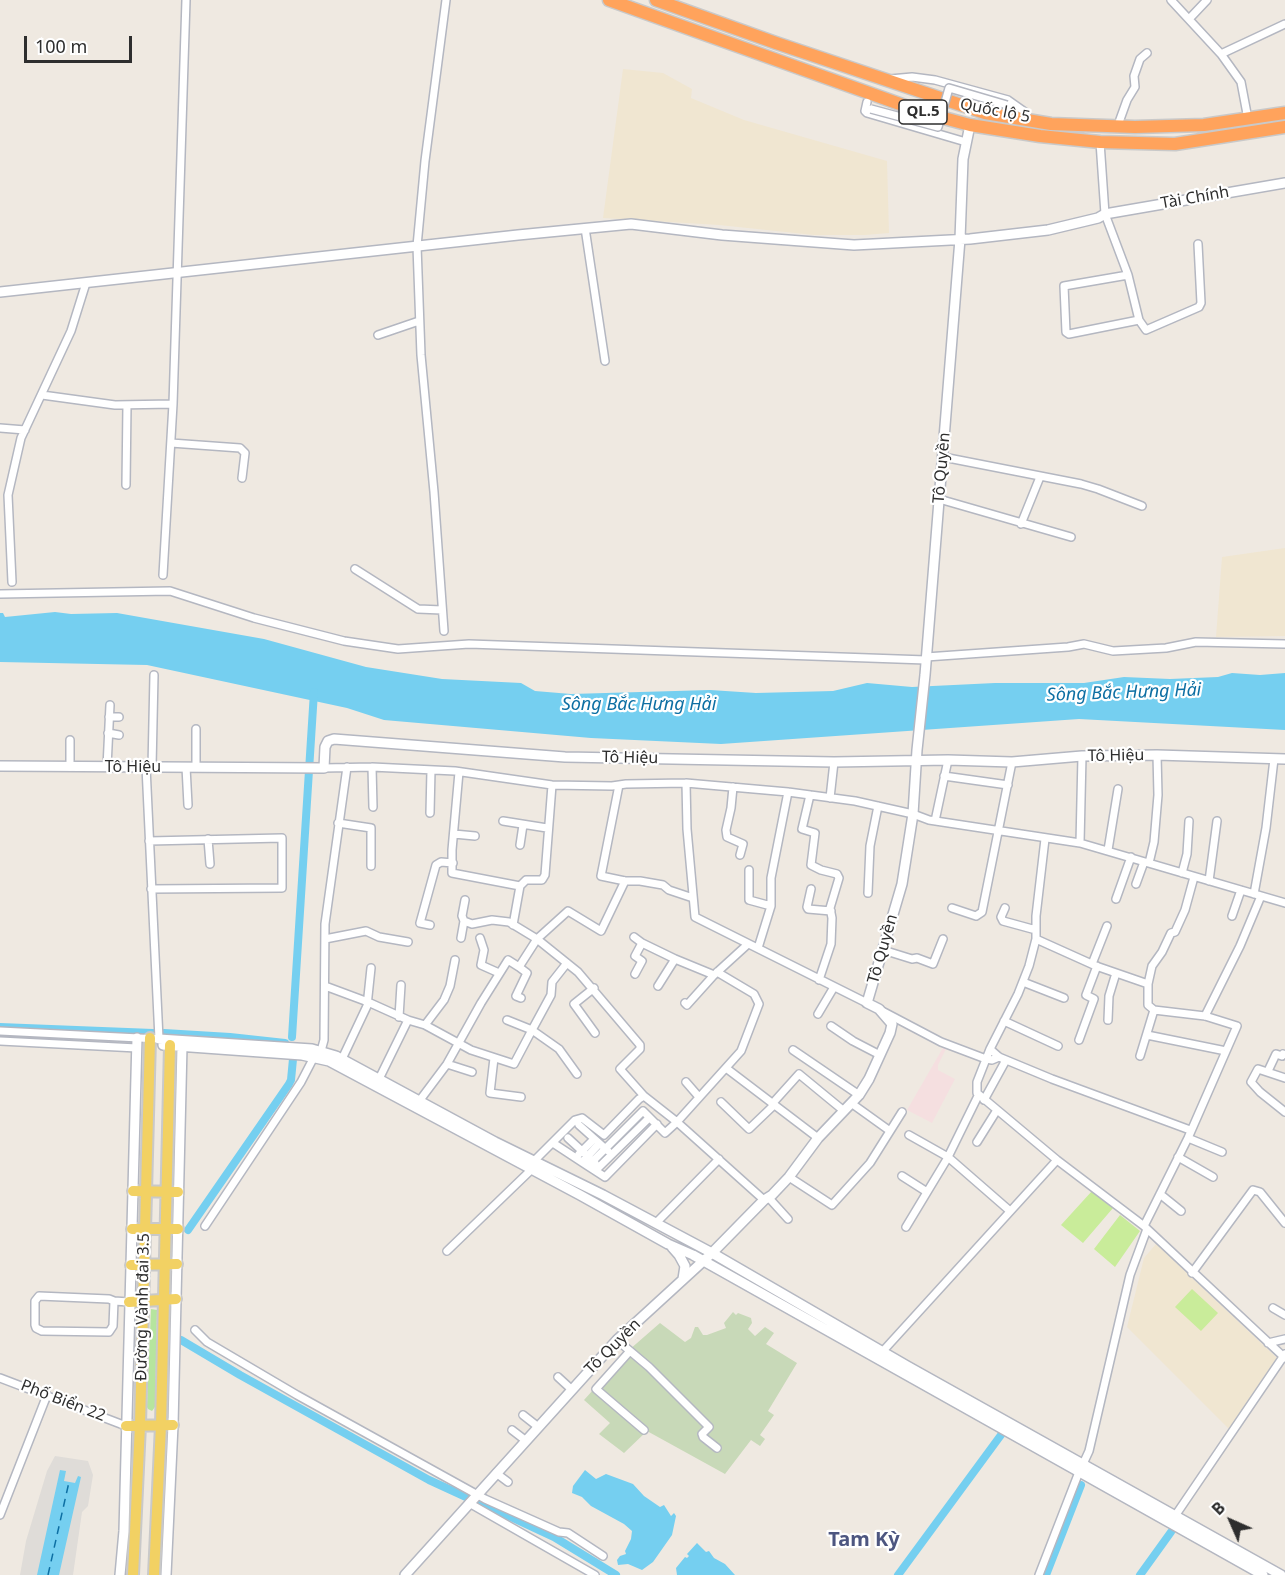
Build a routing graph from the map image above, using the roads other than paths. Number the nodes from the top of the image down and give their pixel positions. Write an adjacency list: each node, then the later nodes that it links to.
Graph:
1 (186, 0): 29 (street)
2 (446, 0): 28 (street)
3 (609, 0): 12 (highway, Quốc lộ 5 / QL.5)
4 (656, 0): 11 (highway, Quốc lộ 5 / QL.5)
5 (1171, 0): 7 (street)
6 (1208, 0): 7 (street)
7 (1190, 18): 10 (street)
8 (1285, 24): 10 (street)
9 (1147, 53): 18 (street)
10 (1221, 54): 15 (street)
11 (884, 80): 13 (street); 16 (highway, Quốc lộ 5 / QL.5)
12 (868, 100): 13 (street, bridge); 17 (highway, Quốc lộ 5 / QL.5); 21 (street)
13 (1025, 112): 16 (street)
14 (1285, 113): 15 (highway, Quốc lộ 5 / QL.5)
15 (1248, 120): 18 (highway, Quốc lộ 5 / QL.5); 20 (highway)
16 (1051, 124): 18 (highway, Quốc lộ 5 / QL.5)
17 (970, 125): 21 (main road, Tô Quyền); 22 (highway, Quốc lộ 5 / QL.5)
18 (1118, 125)
19 (1285, 127): 20 (highway, Quốc lộ 5 / QL.5)
20 (1252, 133): 22 (highway, Quốc lộ 5 / QL.5)
21 (966, 142): 26 (main road, Tô Quyền)
22 (1100, 142): 24 (street)
23 (1285, 183): 24 (main road, Tài Chính)
24 (1105, 214): 26 (main road, Tài Chính); 30 (street)
25 (585, 228): 26 (main road, Tài Chính); 28 (main road, Tài Chính); 36 (street)
26 (960, 239): 43 (main road, Tô Quyền)
27 (1198, 244): 33 (street)
28 (417, 246): 29 (main road, Tài Chính); 34 (street)
29 (178, 274): 31 (main road, Tài Chính); 38 (street)
30 (1128, 275): 33 (street); 33 (street)
31 (86, 283): 32 (main road, Tài Chính); 37 (street)
32 (0, 292)
33 (1139, 320)
34 (419, 321): 35 (street); 55 (street)
35 (378, 335)
36 (605, 361)
37 (42, 395): 39 (street); 41 (street)
38 (173, 404): 39 (street); 42 (street)
39 (127, 405): 46 (street)
40 (0, 428): 41 (street)
41 (25, 430): 53 (street)
42 (171, 443): 45 (street); 52 (street)
43 (943, 457): 44 (street); 47 (main road, Tô Quyền)
44 (1040, 477): 48 (street); 49 (street)
45 (242, 478)
46 (126, 485)
47 (939, 499): 49 (street); 58 (main road, Tô Quyền)
48 (1142, 506)
49 (1021, 525): 50 (street)
50 (1071, 537)
51 (355, 569): 55 (street)
52 (163, 575)
53 (12, 582)
54 (0, 594): 58 (street)
55 (442, 610): 56 (street)
56 (444, 631)
57 (1285, 644): 58 (street)
58 (926, 659): 72 (main road, Tô Quyền)
59 (154, 675): 78 (street)
60 (110, 705): 61 (street)
61 (109, 717): 62 (street); 64 (street)
62 (119, 717)
63 (196, 729): 79 (street)
64 (108, 733): 65 (street); 77 (street)
65 (119, 735)
66 (70, 740): 76 (street)
67 (1157, 755): 68 (main road, Tô Hiệu); 69 (main road, Tô Hiệu); 120 (street)
68 (1082, 756): 74 (main road, Tô Hiệu); 115 (street)
69 (1274, 759): 70 (main road, Tô Hiệu); 135 (street)
70 (1285, 759)
71 (948, 760): 72 (main road, Tô Hiệu); 74 (main road, Tô Hiệu); 85 (street)
72 (916, 761): 73 (main road, Tô Hiệu); 99 (main road, Tô Quyền)
73 (834, 762): 82 (main road, Tô Hiệu); 94 (street)
74 (1012, 762): 89 (street)
75 (0, 766): 76 (main road, Tô Hiệu)
76 (70, 767): 77 (main road, Tô Hiệu)
77 (106, 767): 78 (main road, Tô Hiệu)
78 (149, 767): 79 (main road, Tô Hiệu); 114 (street)
79 (191, 767): 82 (main road, Tô Hiệu); 95 (street)
80 (347, 767): 81 (street); 82 (street); 104 (street)
81 (372, 767): 83 (street); 97 (street)
82 (321, 768)
83 (431, 770): 84 (street); 98 (street)
84 (459, 772): 87 (street); 110 (street)
85 (944, 776): 89 (street); 102 (street)
86 (686, 783): 88 (street); 90 (street); 136 (street)
87 (552, 785): 88 (street); 107 (street)
88 (619, 785): 127 (street)
89 (1008, 785): 108 (street)
90 (733, 787): 92 (street); 118 (street)
91 (1118, 789): 117 (street)
92 (788, 792): 93 (street); 140 (street)
93 (810, 795): 94 (street); 109 (street)
94 (830, 798): 96 (street)
95 (188, 805)
96 (878, 806): 99 (street); 134 (street)
97 (373, 807)
98 (430, 813)
99 (913, 814): 102 (street); 161 (main road, Tô Quyền)
100 (1189, 820): 125 (street)
101 (503, 821): 106 (street)
102 (935, 821): 108 (street)
103 (1217, 821): 128 (street)
104 (338, 823): 123 (street); 153 (street)
105 (818, 824): 109 (street)
106 (523, 825): 107 (street); 116 (street)
107 (547, 828): 130 (street)
108 (997, 831): 113 (street); 141 (street)
109 (815, 833): 143 (street)
110 (454, 834): 111 (street); 121 (street)
111 (475, 836)
112 (208, 839): 114 (street); 122 (street); 131 (street)
113 (1045, 839): 115 (street); 149 (street)
114 (149, 841): 131 (street)
115 (1080, 843): 117 (street)
116 (520, 844)
117 (1108, 850): 119 (street)
118 (740, 855)
119 (1131, 857): 120 (street); 137 (street)
120 (1146, 862): 125 (street); 129 (street)
121 (453, 863): 130 (street); 146 (street)
122 (210, 864)
123 (371, 866)
124 (749, 870): 140 (street)
125 (1182, 873): 126 (street)
126 (1194, 877): 128 (street); 174 (street)
127 (625, 881): 136 (street); 154 (street)
128 (1209, 881): 133 (street)
129 (1136, 884)
130 (520, 886): 147 (street)
131 (151, 889): 201 (street)
132 (811, 889): 143 (street)
133 (1241, 890): 135 (street); 144 (street)
134 (868, 893)
135 (1258, 895): 139 (street); 187 (street)
136 (693, 897): 159 (street)
137 (1116, 899)
138 (465, 900): 145 (street)
139 (1285, 903)
140 (771, 906): 160 (street)
141 (952, 908)
142 (1005, 908): 149 (street)
143 (831, 911): 172 (street)
144 (1232, 916)
145 (464, 921): 147 (street); 151 (street)
146 (430, 924)
147 (513, 925): 154 (street)
148 (1107, 926): 165 (street)
149 (1036, 930): 156 (street)
150 (634, 937): 158 (street)
151 (461, 938)
152 (480, 938): 168 (street)
153 (325, 939): 157 (street); 175 (street)
154 (537, 939): 164 (street); 166 (street)
155 (943, 939): 161 (street)
156 (1036, 939): 165 (street); 173 (street)
157 (408, 942)
158 (642, 943): 162 (street); 171 (street)
159 (748, 944): 160 (street); 169 (street)
160 (758, 948): 172 (street)
161 (883, 950): 184 (main road, Tô Quyền)
162 (675, 959): 169 (street); 177 (street)
163 (455, 960): 194 (street)
164 (567, 963): 179 (street); 196 (street)
165 (1094, 965): 170 (street); 202 (street)
166 (519, 967): 168 (street); 180 (street)
167 (371, 968): 182 (street)
168 (499, 973): 204 (street)
169 (716, 973): 183 (street); 221 (street)
170 (1116, 973): 174 (street); 191 (street)
171 (634, 974)
172 (819, 980): 178 (street)
173 (1023, 982): 181 (street); 193 (street)
174 (1148, 984): 185 (street)
175 (325, 986): 182 (street); 213 (street)
176 (401, 986): 188 (street)
177 (658, 986)
178 (834, 987): 184 (street); 186 (street)
179 (594, 988): 198 (street); 231 (street)
180 (521, 998)
181 (1064, 998)
182 (368, 1002): 188 (street); 218 (street)
183 (685, 1003)
184 (867, 1003): 192 (main road, Tô Quyền)
185 (1155, 1010): 187 (street); 199 (street)
186 (818, 1014)
187 (1205, 1016): 211 (street)
188 (399, 1017): 189 (street)
189 (408, 1020): 194 (street); 227 (street)
190 (507, 1020): 196 (street)
191 (1108, 1020)
192 (894, 1021): 214 (main road, Tô Quyền); 219 (street)
193 (1004, 1021): 207 (street); 209 (street)
194 (425, 1025): 204 (street)
195 (831, 1026): 214 (street)
196 (532, 1030): 216 (street); 225 (street)
197 (0, 1031): 200 (street)
198 (595, 1033)
199 (1147, 1035): 211 (street); 215 (street)
200 (137, 1038): 201 (street); 208 (main road)
201 (154, 1038): 205 (main road); 213 (main road); 278 (main road, Đường Vành đai 3.5)
202 (1079, 1040)
203 (0, 1041): 208 (street)
204 (459, 1044): 216 (street); 220 (street)
205 (170, 1045): 206 (main road); 279 (main road, Đường Vành đai 3.5)
206 (182, 1046): 213 (main road); 280 (main road)
207 (1058, 1046)
208 (137, 1048): 277 (main road)
209 (990, 1048): 217 (street); 219 (street)
210 (794, 1050): 228 (street)
211 (1226, 1051): 252 (street)
212 (1283, 1054): 222 (street)
213 (318, 1055): 218 (main road); 237 (main road); 289 (street)
214 (880, 1055): 230 (main road, Tô Quyền)
215 (1140, 1056)
216 (494, 1058): 233 (street)
217 (1002, 1058): 219 (street); 234 (street); 252 (street)
218 (342, 1059): 227 (main road)
219 (986, 1059): 234 (street)
220 (447, 1064): 223 (street); 237 (street)
221 (726, 1068): 232 (street); 238 (street)
222 (1268, 1071): 226 (street); 242 (street)
223 (472, 1072)
224 (844, 1073): 228 (street)
225 (577, 1074)
226 (1285, 1078)
227 (379, 1079): 237 (main road)
228 (840, 1081): 230 (street)
229 (686, 1082): 232 (street)
230 (859, 1095): 236 (main road, Tô Quyền)
231 (644, 1096): 245 (street); 253 (street)
232 (699, 1096): 245 (street)
233 (521, 1097)
234 (981, 1098): 239 (street); 266 (street)
235 (721, 1102): 238 (street)
236 (851, 1103): 240 (main road, Tô Quyền); 250 (street)
237 (419, 1104): 272 (main road)
238 (773, 1105): 240 (street); 257 (street)
239 (997, 1110): 259 (street); 271 (street)
240 (844, 1111): 257 (main road, Tô Quyền)
241 (902, 1112): 250 (street)
242 (1285, 1112)
243 (649, 1118): 244 (street); 246 (street); 248 (street)
244 (634, 1120): 248 (street); 249 (street)
245 (678, 1122): 246 (street); 270 (street)
246 (657, 1124): 251 (street)
247 (579, 1125): 262 (street)
248 (640, 1126): 251 (street); 255 (street)
249 (624, 1129): 255 (street); 258 (street)
250 (890, 1131): 275 (street)
251 (648, 1134): 261 (street)
252 (1189, 1134): 264 (street); 268 (street)
253 (604, 1135): 258 (street); 260 (street)
254 (909, 1135): 266 (street)
255 (631, 1136): 261 (street); 263 (street)
256 (568, 1138): 269 (street)
257 (818, 1138): 275 (main road, Tô Quyền)
258 (614, 1139): 262 (street); 263 (street)
259 (977, 1142)
260 (553, 1143): 269 (street); 272 (street)
261 (638, 1143): 267 (street)
262 (599, 1144): 265 (street); 269 (street); 269 (street)
263 (620, 1146): 265 (street); 267 (street)
264 (1222, 1152)
265 (612, 1155): 267 (street); 273 (street)
266 (948, 1157): 281 (street); 284 (street)
267 (625, 1158): 273 (street)
268 (1178, 1158): 276 (street); 282 (street)
269 (585, 1159): 273 (street)
270 (719, 1159): 283 (street); 287 (street)
271 (1058, 1160): 284 (street); 291 (street)
272 (532, 1166): 287 (main road); 296 (main road); 298 (street)
273 (598, 1169)
274 (902, 1176): 281 (street)
275 (789, 1177): 283 (main road, Tô Quyền)
276 (1213, 1177)
277 (133, 1191): 278 (main road); 292 (main road)
278 (146, 1191): 279 (main road); 293 (main road, Đường Vành đai 3.5)
279 (165, 1191): 280 (main road); 294 (main road, Đường Vành đai 3.5)
280 (178, 1192): 295 (main road)
281 (927, 1192): 290 (street)
282 (1160, 1194): 285 (street); 291 (street)
283 (766, 1199): 286 (street); 299 (main road, Tô Quyền)
284 (1010, 1211): 318 (street)
285 (1181, 1211)
286 (788, 1219)
287 (656, 1223): 296 (main road); 299 (main road)
288 (1285, 1223): 304 (street)
289 (205, 1226)
290 (906, 1227)
291 (1146, 1228): 304 (street); 335 (street)
292 (132, 1229): 293 (main road); 303 (main road)
293 (146, 1229): 294 (main road); 301 (main road, Đường Vành đai 3.5)
294 (165, 1229): 295 (main road); 302 (main road, Đường Vành đai 3.5)
295 (178, 1229): 302 (main road)
296 (650, 1234): 297 (main road)
297 (668, 1244): 300 (main road); 305 (main road)
298 (447, 1251)
299 (712, 1253): 300 (main road, Tô Quyền); 318 (main road)
300 (702, 1261): 305 (main road, Tô Quyền); 320 (main road)
301 (145, 1264): 302 (main road); 303 (main road); 310 (main road, Đường Vành đai 3.5)
302 (171, 1264): 306 (main road, Đường Vành đai 3.5); 307 (main road)
303 (130, 1265): 309 (main road)
304 (1195, 1277): 316 (street)
305 (682, 1281): 315 (main road, Tô Quyền)
306 (164, 1299): 307 (main road); 310 (main road); 327 (main road, Đường Vành đai 3.5)
307 (176, 1299): 328 (main road)
308 (114, 1301): 308 (street); 309 (street)
309 (129, 1302): 310 (main road); 329 (main road)
310 (144, 1302): 326 (main road, Đường Vành đai 3.5)
311 (1273, 1308): 312 (street)
312 (1285, 1315)
313 (195, 1330): 338 (street)
314 (1285, 1339): 316 (street)
315 (617, 1340): 317 (street); 323 (main road, Tô Quyền)
316 (1268, 1343): 319 (street)
317 (630, 1351): 332 (street); 334 (street)
318 (883, 1351): 320 (main road); 335 (main road)
319 (1284, 1357): 341 (street)
320 (876, 1359): 335 (main road)
321 (558, 1377): 323 (street)
322 (0, 1378): 324 (street, Phố Biển 22)
323 (571, 1389): 330 (main road, Tô Quyền)
324 (47, 1395): 329 (street, Phố Biển 22); 340 (street)
325 (524, 1415): 330 (street)
326 (140, 1425): 327 (main road); 329 (main road); 344 (main road, Đường Vành đai 3.5)
327 (161, 1425): 328 (main road); 345 (main road, Đường Vành đai 3.5)
328 (173, 1425): 346 (main road)
329 (126, 1426): 343 (main road)
330 (537, 1426): 333 (main road, Tô Quyền)
331 (512, 1430): 333 (street)
332 (644, 1430)
333 (525, 1440): 336 (main road, Tô Quyền)
334 (717, 1448)
335 (1081, 1468): 341 (main road); 349 (street)
336 (496, 1473): 337 (street); 338 (main road, Tô Quyền)
337 (508, 1482)
338 (477, 1494): 339 (main road, Tô Quyền); 342 (street)
339 (464, 1504): 347 (main road, Tô Quyền); 348 (street)
340 (0, 1515)
341 (1173, 1520): 350 (main road); 351 (main road)
342 (603, 1556)
343 (120, 1575)
344 (133, 1575)
345 (154, 1575)
346 (166, 1575)
347 (405, 1575)
348 (595, 1575)
349 (1039, 1575)
350 (1263, 1575)
351 (1281, 1575)

